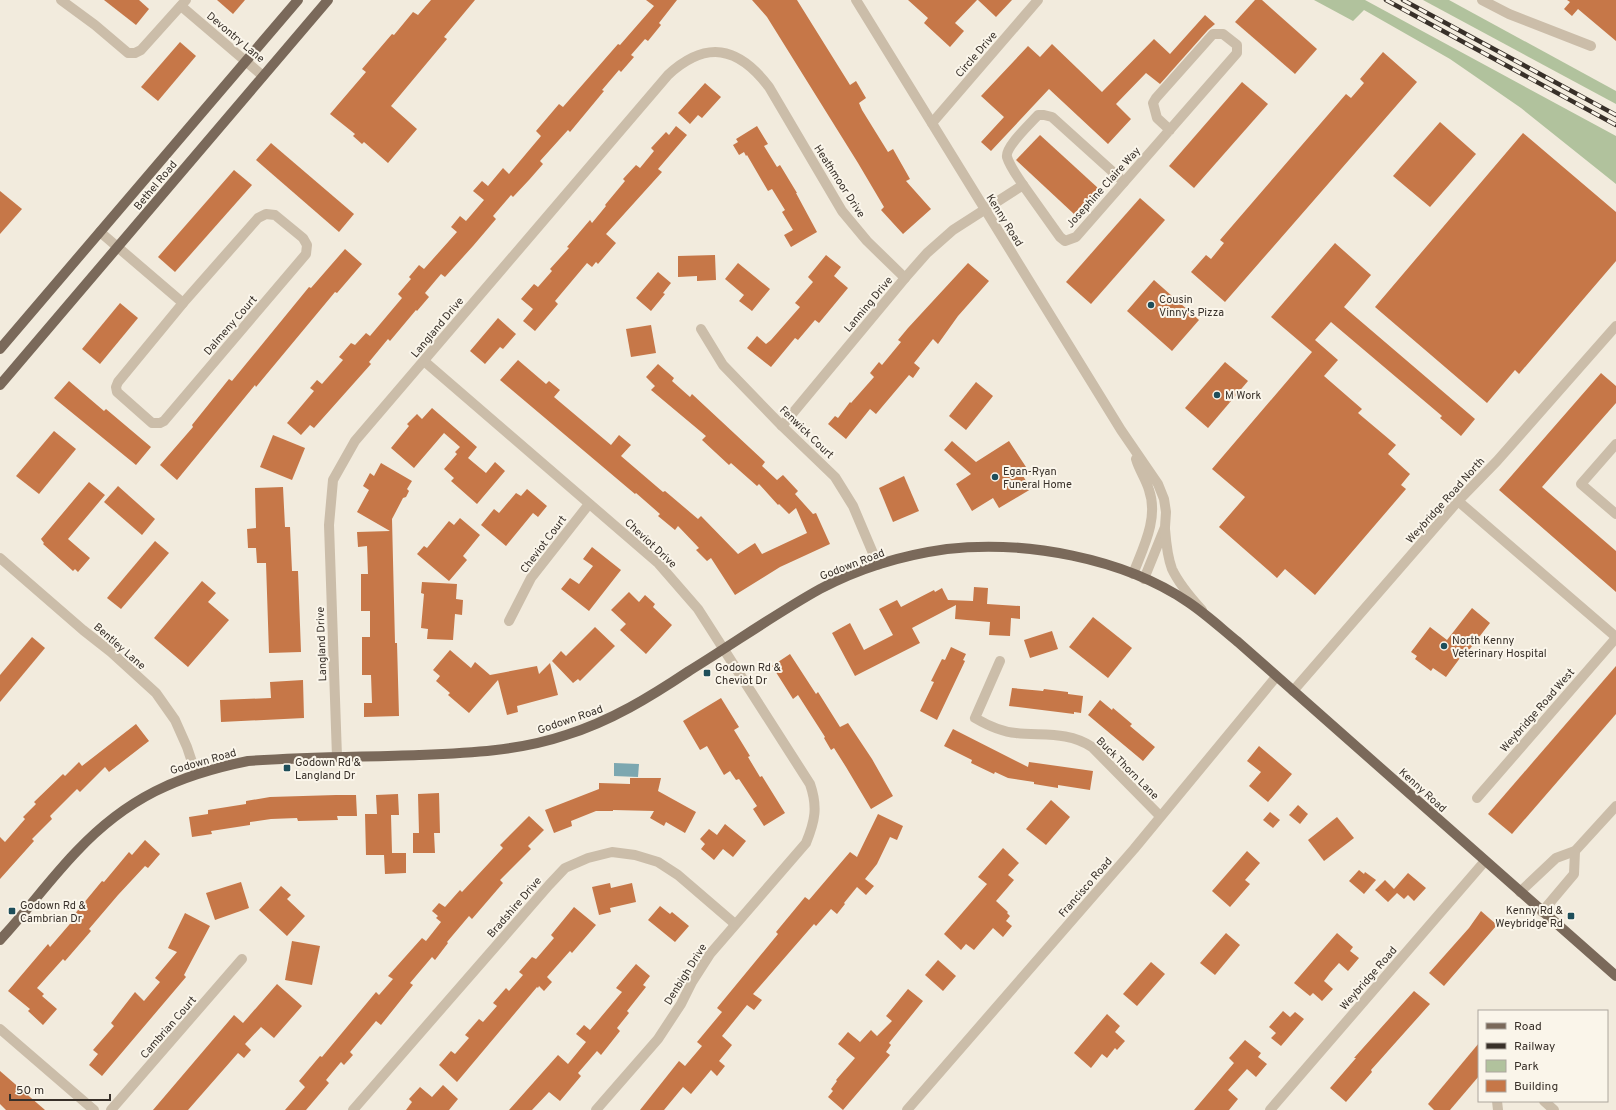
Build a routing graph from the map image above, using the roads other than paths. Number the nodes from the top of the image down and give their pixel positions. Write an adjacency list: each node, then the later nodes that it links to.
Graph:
1 (61, 0): 7 (street)
2 (298, 0): 9 (main road, Bethel Road)
3 (328, 0): 10 (main road, Bethel Road)
4 (856, 0): 12 (street, Kenny Road)
5 (1038, 0): 12 (street, Circle Drive)
6 (1482, 0): 8 (street)
7 (183, 3): 9 (street, Devontry Lane)
8 (1591, 46)
9 (246, 62): 10 (street, Devontry Lane); 17 (main road, Bethel Road)
10 (263, 76): 18 (main road, Bethel Road)
11 (769, 87): 19 (street, Heathmoor Drive); 24 (street, Langland Drive)
12 (932, 123): 16 (street, Kenny Road)
13 (1170, 130): 13 (street, Josephine Claire Way); 14 (street, Josephine Claire Way)
14 (1124, 182): 15 (street, Josephine Claire Way); 15 (street)
15 (1023, 185): 16 (street)
16 (984, 210): 19 (street, Lanning Drive); 28 (street, Kenny Road)
17 (100, 232): 18 (street); 23 (main road, Bethel Road)
18 (118, 247): 20 (street); 25 (main road, Bethel Road)
19 (905, 278): 26 (street, Lanning Drive)
20 (183, 303): 20 (street, Dalmeny Court)
21 (1616, 326): 29 (street, Weybridge Road North)
22 (701, 329): 26 (street, Fenwick Court)
23 (0, 349)
24 (424, 361): 30 (street, Cheviot Drive); 44 (street, Langland Drive)
25 (0, 385)
26 (782, 426): 34 (street, Fenwick Court)
27 (1616, 444): 31 (street)
28 (1135, 453): 32 (street, Kenny Road); 35 (street, Kenny Road)
29 (1458, 502): 39 (street, Weybridge Road West); 43 (street, Weybridge Road North)
30 (589, 504): 37 (street, Cheviot Court); 40 (street, Cheviot Drive)
31 (1616, 514)
32 (1165, 527): 36 (street, Kenny Road); 38 (street, Kenny Road)
33 (0, 558): 45 (street, Bentley Lane)
34 (878, 565): 35 (main road, Godown Road); 40 (main road, Godown Road)
35 (1133, 574): 36 (main road, Godown Road)
36 (1144, 579): 38 (main road, Kenny Road)
37 (509, 621)
38 (1214, 622): 42 (main road, Kenny Road)
39 (1616, 638): 46 (street, Weybridge Road West)
40 (724, 648): 44 (main road, Godown Road); 48 (street, Cheviot Drive)
41 (1000, 661): 49 (street, Buck Thorn Lane)
42 (1276, 677): 43 (main road, Kenny Road); 49 (street, Francisco Road)
43 (1293, 691): 51 (main road, Kenny Road)
44 (337, 758): 45 (main road, Godown Road)
45 (196, 774): 55 (main road, Godown Road)
46 (1477, 798)
47 (1616, 806): 50 (street)
48 (816, 810): 54 (street, Denbigh Drive)
49 (1160, 816): 64 (street, Francisco Road)
50 (1575, 851): 52 (street); 53 (street)
51 (1485, 862): 52 (main road, Kenny Road); 65 (street, Weybridge Road)
52 (1520, 892): 53 (main road, Kenny Road)
53 (1542, 912): 57 (main road, Kenny Road)
54 (735, 924): 62 (street, Bradshire Drive); 63 (street, Denbigh Drive)
55 (0, 940)
56 (242, 959): 61 (street, Cambrian Court)
57 (1616, 976)
58 (0, 1029): 60 (street)
59 (1545, 1102): 66 (street)
60 (94, 1110)
61 (111, 1110)
62 (353, 1110)
63 (596, 1110)
64 (907, 1110)
65 (1270, 1110)
66 (1554, 1110)

